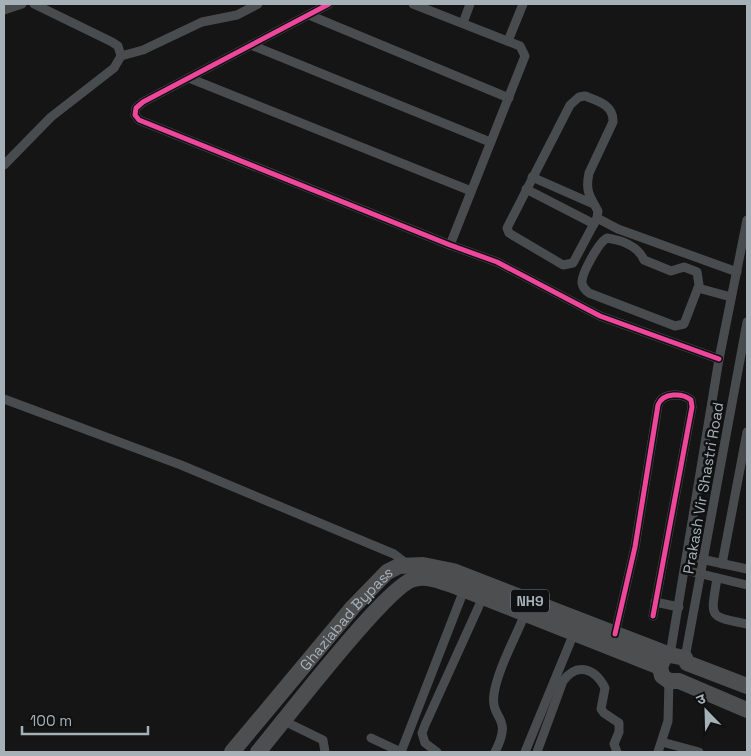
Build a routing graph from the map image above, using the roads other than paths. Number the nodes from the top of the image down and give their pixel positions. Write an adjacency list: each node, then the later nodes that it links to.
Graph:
1 (22, 4): 9 (street)
2 (34, 4): 8 (street)
3 (258, 4): 14 (street)
4 (329, 4): 10 (street)
5 (413, 4): 11 (street)
6 (470, 4): 11 (street)
7 (523, 4): 12 (street)
8 (44, 6): 14 (street)
9 (4, 10)
10 (309, 15): 13 (street); 16 (street)
11 (463, 23): 12 (street)
12 (508, 41): 16 (street)
13 (250, 45): 15 (street); 17 (street)
14 (121, 56): 18 (street)
15 (189, 78): 21 (street); 25 (street)
16 (510, 98): 17 (street)
17 (490, 142): 21 (street)
18 (4, 165)
19 (532, 177): 20 (street); 22 (street); 22 (street)
20 (526, 190): 24 (street); 24 (street)
21 (470, 191): 25 (street)
22 (591, 203): 24 (street)
23 (747, 220): 26 (street, Prakash Vir Shastri Road)
24 (595, 221): 26 (street)
25 (450, 245): 30 (street)
26 (737, 272): 28 (street, Prakash Vir Shastri Road)
27 (698, 288): 27 (street); 28 (street)
28 (732, 296): 30 (street, Prakash Vir Shastri Road)
29 (747, 322): 34 (street, Prakash Vir Shastri Road)
30 (719, 359): 33 (street, Prakash Vir Shastri Road)
31 (4, 399): 35 (street)
32 (747, 432): 36 (street)
33 (687, 556): 34 (street); 38 (street, Prakash Vir Shastri Road)
34 (704, 559): 36 (street); 39 (street, Prakash Vir Shastri Road)
35 (407, 564): 50 (highway, Ghaziabad Bypass / NH9); 51 (highway, Ghaziabad Bypass)
36 (722, 564): 37 (street)
37 (747, 569)
38 (685, 570): 39 (street); 45 (street, Prakash Vir Shastri Road)
39 (701, 573): 40 (street); 52 (street, Prakash Vir Shastri Road)
40 (717, 578): 41 (street); 48 (street)
41 (747, 585)
42 (464, 590): 43 (highway, Ghaziabad Bypass / NH9); 53 (highway, Ghaziabad Bypass / NH9); 59 (street)
43 (483, 597): 46 (highway, Ghaziabad Bypass / NH9); 64 (street)
44 (655, 602): 45 (street); 47 (street); 50 (street)
45 (678, 607): 52 (street, Prakash Vir Shastri Road)
46 (525, 614): 49 (highway, Ghaziabad Bypass / NH9); 65 (street)
47 (653, 616)
48 (747, 624)
49 (574, 633): 52 (highway, Ghaziabad Bypass / NH9); 66 (street)
50 (615, 634): 52 (highway, Ghaziabad Bypass / NH9)
51 (310, 656): 53 (highway); 54 (highway, Ghaziabad Bypass)
52 (675, 667): 55 (highway, Ghaziabad Bypass / NH9); 57 (highway, Ghaziabad Bypass / NH9); 60 (street)
53 (326, 669): 56 (highway, Ghaziabad Bypass / NH9)
54 (295, 676): 56 (highway); 61 (highway, Ghaziabad Bypass)
55 (747, 686)
56 (311, 688): 58 (highway, Ghaziabad Bypass / NH9)
57 (747, 710)
58 (284, 721): 62 (highway, Ghaziabad Bypass / NH9); 63 (street)
59 (371, 738)
60 (662, 742): 69 (street); 70 (street)
61 (232, 752)
62 (258, 752)
63 (325, 752)
64 (437, 752)
65 (495, 752)
66 (525, 752)
67 (537, 752): 68 (street)
68 (617, 752)
69 (658, 752)
70 (699, 752)

